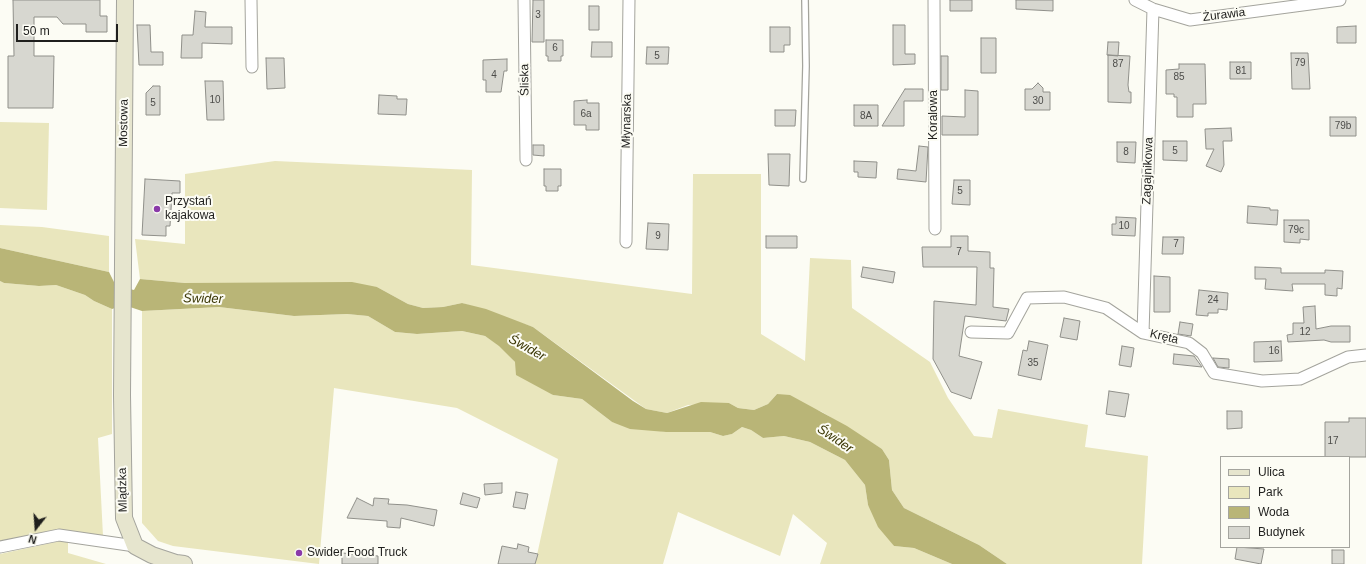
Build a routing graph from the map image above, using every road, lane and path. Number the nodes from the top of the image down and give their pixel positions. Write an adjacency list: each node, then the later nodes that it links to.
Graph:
1 (126, 0): 18 (street, Mostowa)
2 (251, 0): 10 (street)
3 (524, 0): 11 (street, Śliska)
4 (629, 0): 14 (street, Młynarska)
5 (805, 0): 12 (lane)
6 (934, 0): 13 (street, Koralowa)
7 (1135, 0): 9 (street, Żurawia)
8 (1340, 0): 9 (street, Żurawia)
9 (1153, 9): 16 (street, Zagajnikowa)
10 (252, 68)
11 (526, 160)
12 (803, 179)
13 (935, 229)
14 (626, 242)
15 (971, 332): 16 (street, Kręta)
16 (1143, 333): 17 (street, Kręta)
17 (1366, 355)
18 (122, 379): 19 (street, Mlądzka)
19 (135, 546): 20 (street); 21 (street)
20 (0, 547)
21 (184, 564)

